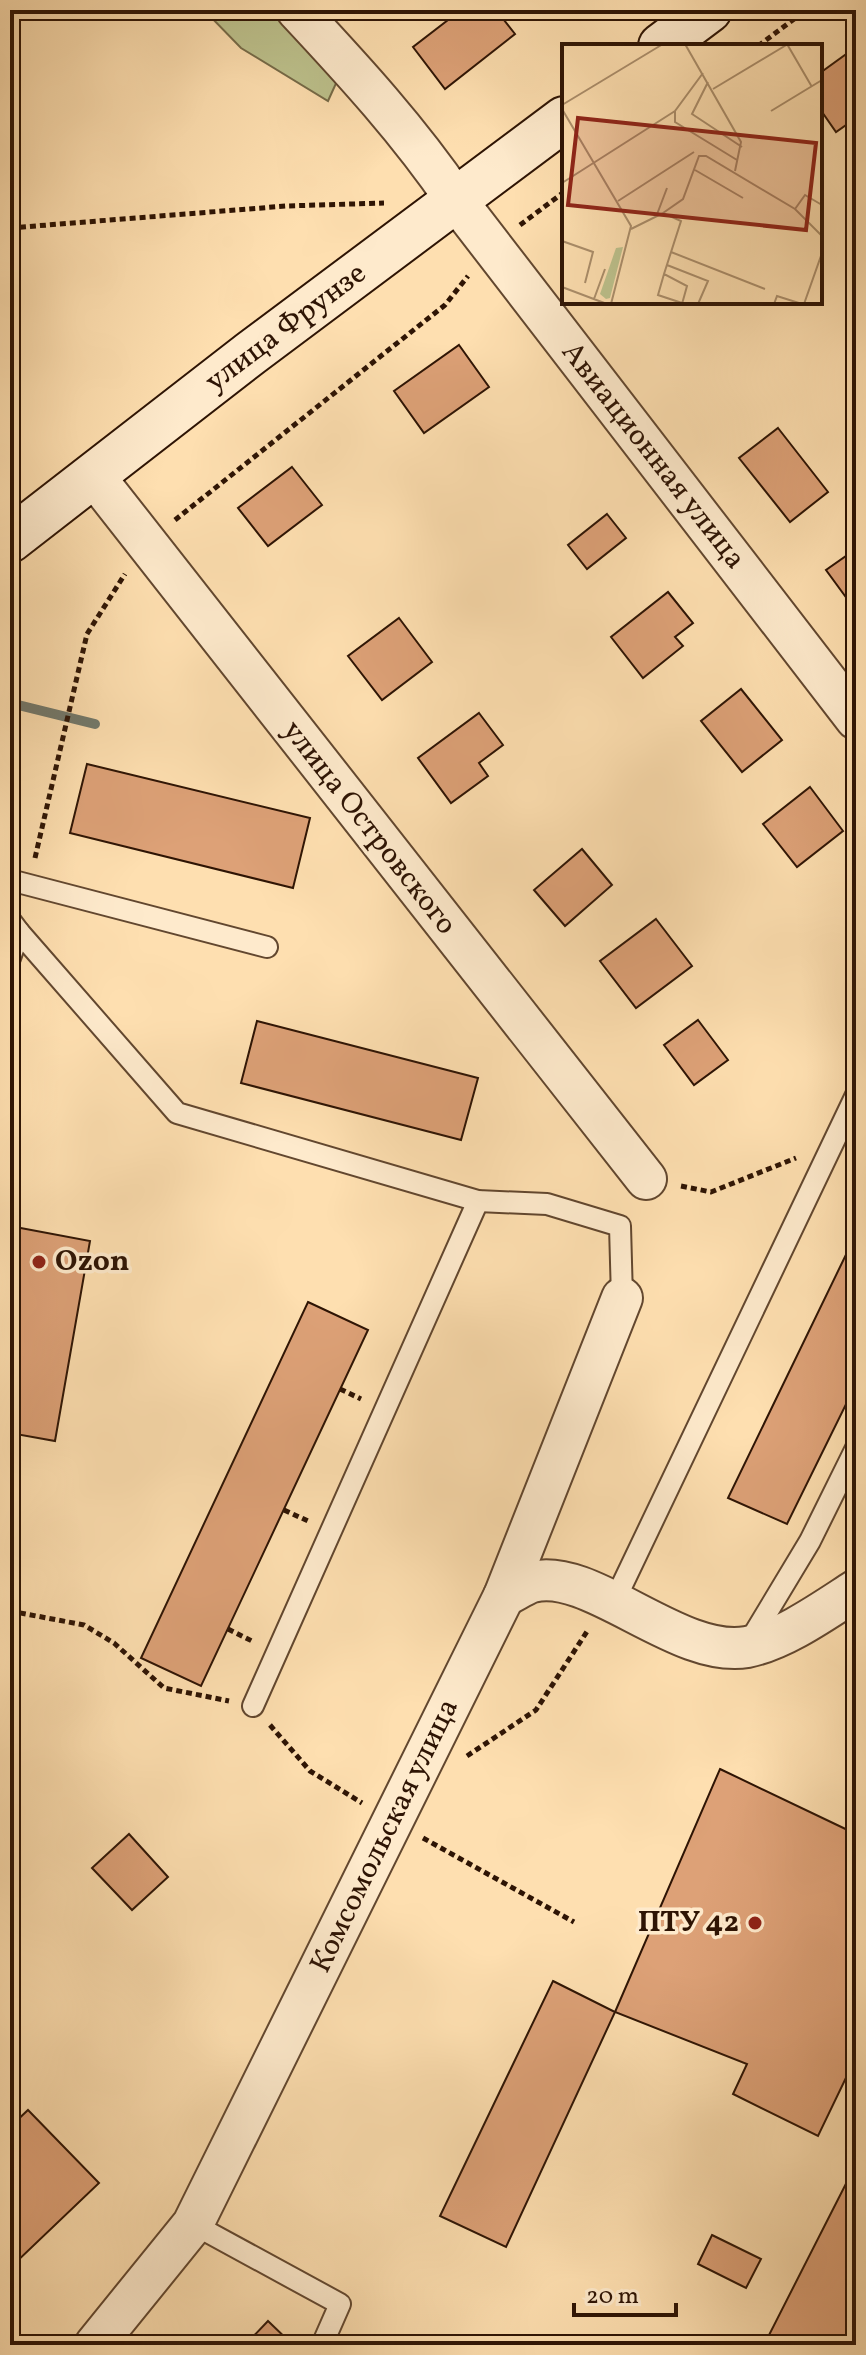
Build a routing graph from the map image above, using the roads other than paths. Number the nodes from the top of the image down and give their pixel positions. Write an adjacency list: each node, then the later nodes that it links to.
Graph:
1 (297, 10): 5 (street, Авиационная улица)
2 (709, 10): 3 (main road)
3 (664, 44)
4 (562, 120): 5 (main road, улица Фрунзе)
5 (456, 200): 6 (main road, улица Фрунзе); 8 (street, Авиационная улица)
6 (94, 476): 7 (main road, улица Фрунзе); 14 (street, улица Островского)
7 (10, 540)
8 (856, 719)
9 (20, 883): 11 (lane)
10 (14, 926): 12 (lane); 15 (lane)
11 (267, 947)
12 (10, 958)
13 (856, 1095): 20 (lane)
14 (646, 1179)
15 (478, 1201): 16 (lane); 22 (lane)
16 (622, 1298): 19 (street, Комсомольская улица)
17 (856, 1448): 21 (lane)
18 (856, 1590): 21 (street)
19 (504, 1596): 20 (street); 23 (street, Комсомольская улица)
20 (613, 1604): 21 (street)
21 (746, 1647)
22 (253, 1706)
23 (193, 2224): 24 (street, Комсомольская улица); 25 (lane)
24 (95, 2345)
25 (322, 2345)

